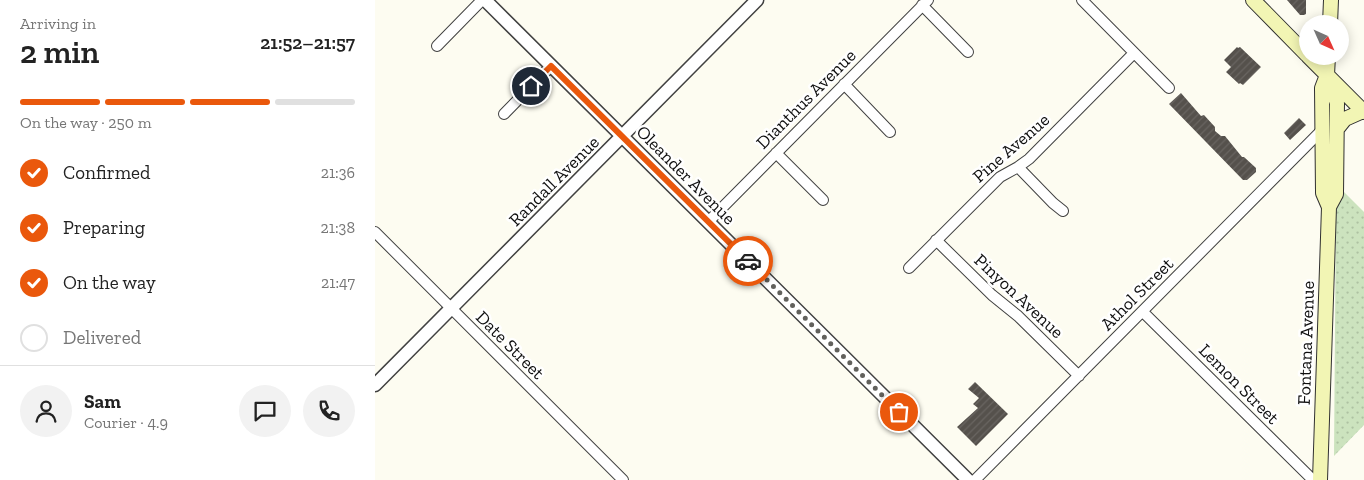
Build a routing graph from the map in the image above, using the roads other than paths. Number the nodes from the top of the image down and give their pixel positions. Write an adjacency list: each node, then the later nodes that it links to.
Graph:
1 (757, 0): 21 (street, Randall Avenue)
2 (1082, 0): 9 (street)
3 (1253, 0): 6 (main road)
4 (487, 1): 7 (street); 12 (street, Oleander Avenue)
5 (925, 3): 8 (street); 14 (street, Dianthus Avenue)
6 (1299, 38)
7 (437, 46)
8 (968, 52)
9 (1135, 53): 15 (street); 23 (street, Pine Avenue)
10 (1317, 65): 13 (main road)
11 (1328, 65): 13 (main road, Fontana Avenue)
12 (551, 66): 17 (street); 21 (street, Oleander Avenue)
13 (1327, 76): 16 (main road); 18 (main road, Fontana Avenue); 19 (main road, Fontana Avenue)
14 (843, 84): 20 (street); 22 (street, Dianthus Avenue)
15 (1169, 88)
16 (1363, 111): 18 (main road)
17 (504, 114)
18 (1337, 129): 25 (main road, Fontana Avenue)
19 (1322, 130): 25 (main road, Fontana Avenue); 32 (street, Athol Street)
20 (890, 132)
21 (623, 136): 27 (street, Oleander Avenue); 31 (street, Randall Avenue)
22 (776, 153): 24 (street); 27 (street, Dianthus Avenue)
23 (1018, 167): 26 (street); 29 (street, Pine Avenue)
24 (823, 200)
25 (1329, 207): 39 (main road, Fontana Avenue)
26 (1063, 211)
27 (708, 222): 36 (street, Oleander Avenue)
28 (375, 232): 31 (street, Date Street)
29 (937, 240): 30 (street, Pine Avenue); 33 (street, Pinyon Avenue)
30 (909, 268)
31 (451, 309): 34 (street, Randall Avenue); 35 (street, Date Street)
32 (1143, 312): 33 (street, Athol Street); 38 (street, Lemon Street)
33 (1079, 376): 37 (street, Athol Street)
34 (375, 386)
35 (623, 480)
36 (968, 480)
37 (975, 480)
38 (1313, 480)
39 (1320, 480)

